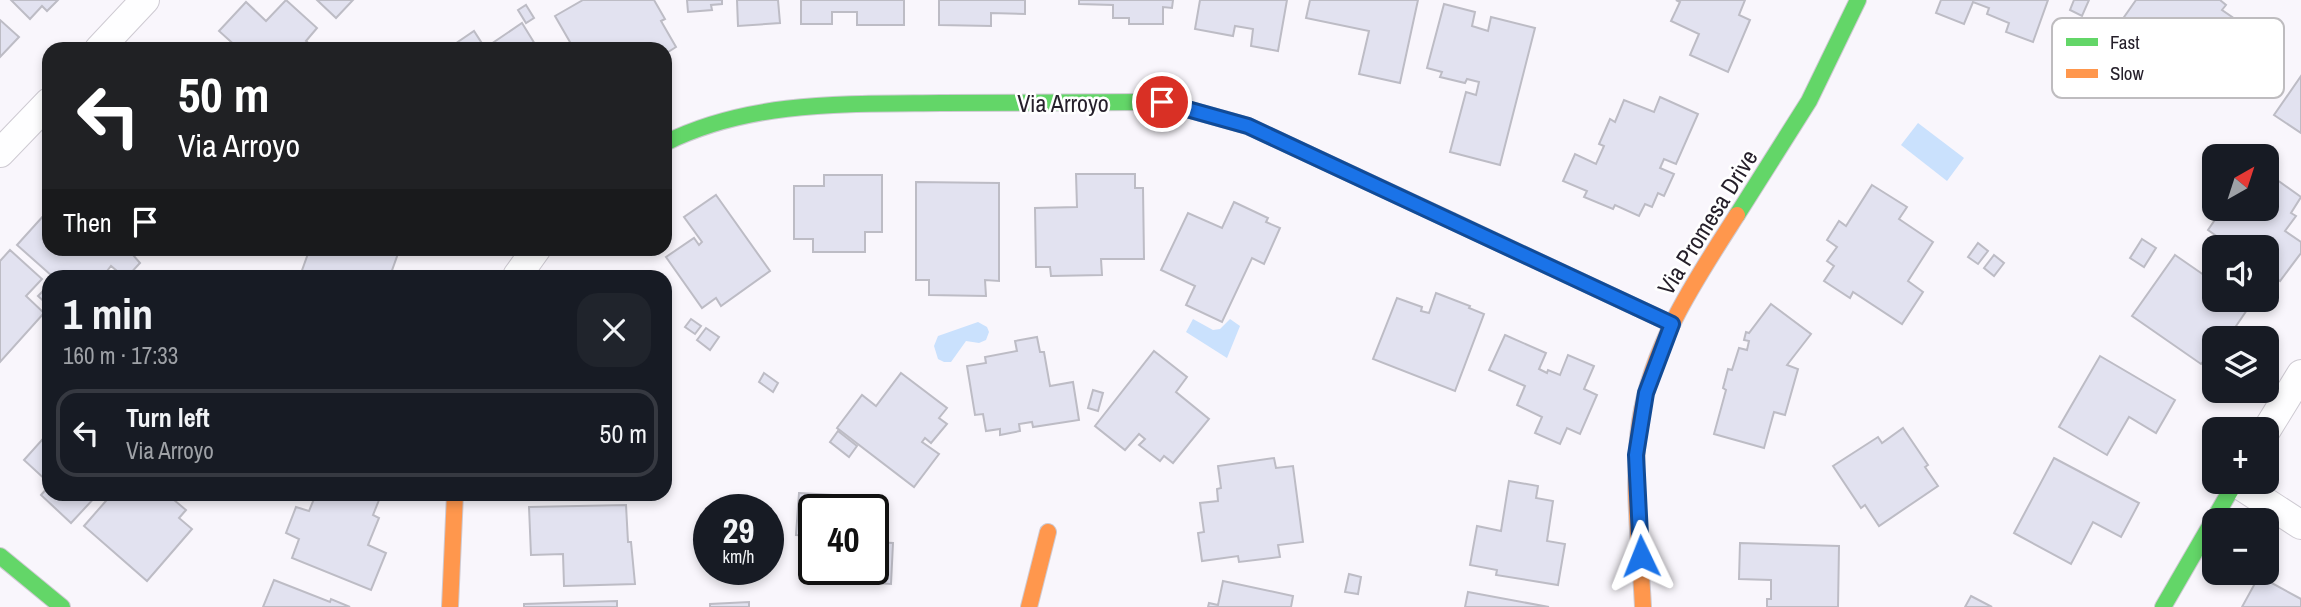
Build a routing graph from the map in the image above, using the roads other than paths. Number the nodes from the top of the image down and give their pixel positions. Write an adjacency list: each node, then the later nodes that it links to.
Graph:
1 (145, 0): 3 (street)
2 (1858, 0): 7 (street, Via Promesa Drive)
3 (106, 42)
4 (42, 109): 6 (street)
5 (672, 140): 7 (street, Via Arroyo)
6 (0, 153)
7 (1672, 324): 19 (street, Via Promesa Drive)
8 (2301, 374): 9 (street)
9 (2275, 417)
10 (2228, 494): 20 (street)
11 (2253, 494): 13 (street)
12 (455, 501): 17 (street)
13 (2301, 525)
14 (1048, 532): 18 (street)
15 (0, 556): 16 (street)
16 (62, 607)
17 (450, 607)
18 (1029, 607)
19 (1643, 607)
20 (2163, 607)

